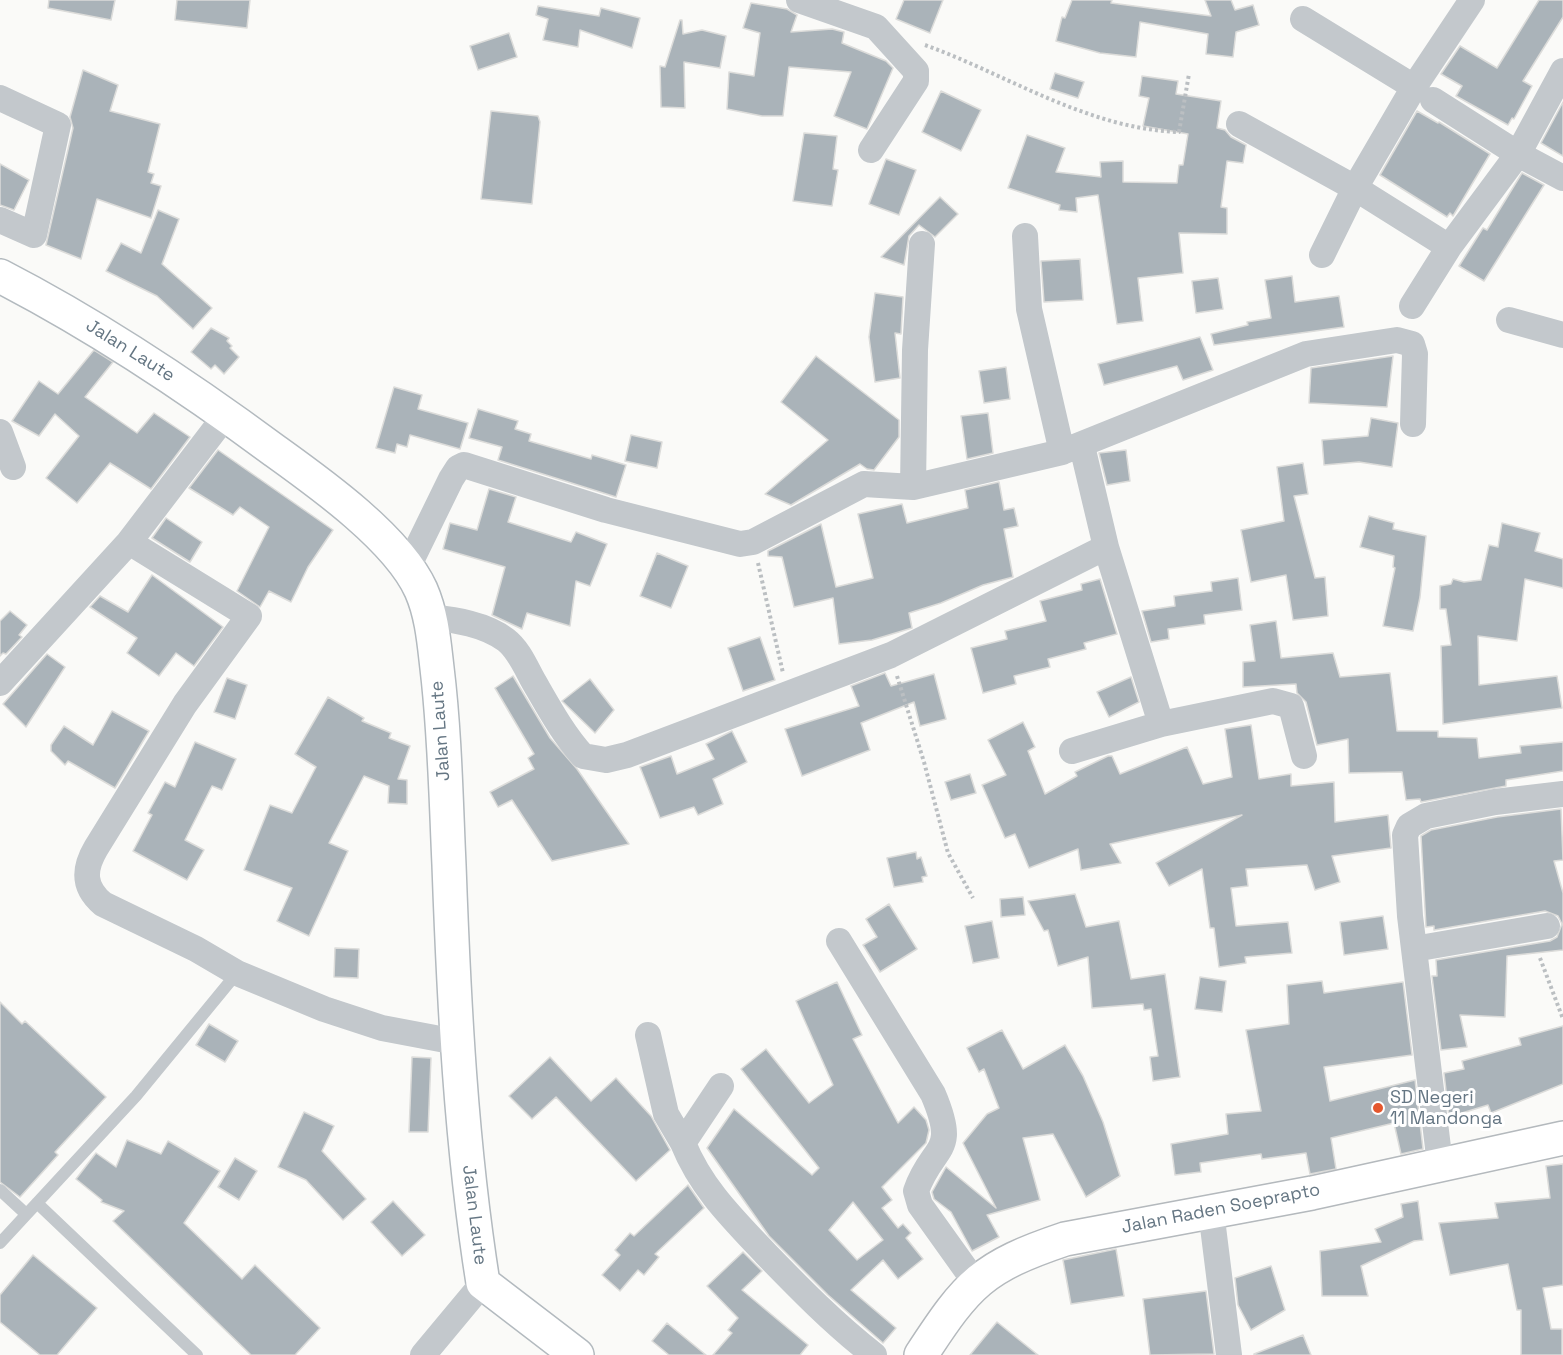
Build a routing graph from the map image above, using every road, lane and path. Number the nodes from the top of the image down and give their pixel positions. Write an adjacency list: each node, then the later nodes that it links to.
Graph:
1 (799, 0): 10 (street)
2 (1472, 0): 7 (street)
3 (1304, 19): 7 (street)
4 (921, 44): 6 (path)
5 (1563, 70): 11 (street)
6 (1189, 74)
7 (1424, 93): 11 (street); 13 (street)
8 (0, 98): 14 (street)
9 (1239, 124): 13 (street)
10 (871, 150)
11 (1518, 154): 12 (street); 17 (street)
12 (1563, 178)
13 (1355, 188): 17 (street); 18 (street)
14 (0, 220)
15 (1025, 236): 26 (street)
16 (922, 244): 28 (street)
17 (1449, 247): 20 (street)
18 (1322, 255)
19 (0, 276): 23 (main road, Jalan Laute)
20 (1412, 306)
21 (1509, 320): 22 (street)
22 (1563, 335)
23 (226, 415): 29 (street); 32 (main road, Jalan Laute)
24 (1413, 424): 26 (street)
25 (0, 432): 27 (street)
26 (1072, 449): 28 (street); 31 (street)
27 (13, 467)
28 (913, 486): 30 (street)
29 (129, 542): 35 (street); 46 (street)
30 (753, 542): 32 (street); 36 (path)
31 (1106, 547): 34 (street); 37 (street)
32 (408, 567): 33 (main road, Jalan Laute)
33 (430, 617): 36 (street); 49 (main road, Jalan Laute)
34 (891, 656): 36 (street); 41 (path)
35 (0, 683)
36 (788, 693)
37 (1161, 724): 38 (street); 39 (street)
38 (1072, 751)
39 (1304, 756)
40 (1563, 794): 44 (street)
41 (973, 898)
42 (1547, 926): 44 (street)
43 (839, 941): 59 (street)
44 (1414, 949): 53 (street)
45 (1540, 958): 47 (path)
46 (237, 973): 49 (street); 55 (lane)
47 (1563, 1019)
48 (648, 1035): 52 (street)
49 (456, 1042): 60 (main road, Jalan Laute)
50 (721, 1086): 52 (street)
51 (1563, 1138): 53 (main road, Jalan Raden Soeprapto)
52 (683, 1143): 64 (street)
53 (1440, 1164): 56 (main road, Jalan Raden Soeprapto)
54 (0, 1190): 57 (lane)
55 (37, 1203): 57 (lane); 61 (lane)
56 (1210, 1211): 59 (main road, Jalan Raden Soeprapto); 66 (street)
57 (26, 1214): 58 (lane)
58 (0, 1243)
59 (975, 1282): 65 (main road, Jalan Raden Soeprapto)
60 (483, 1283): 62 (street); 63 (main road, Jalan Laute)
61 (197, 1355)
62 (423, 1355)
63 (577, 1355)
64 (874, 1355)
65 (921, 1355)
66 (1229, 1355)

